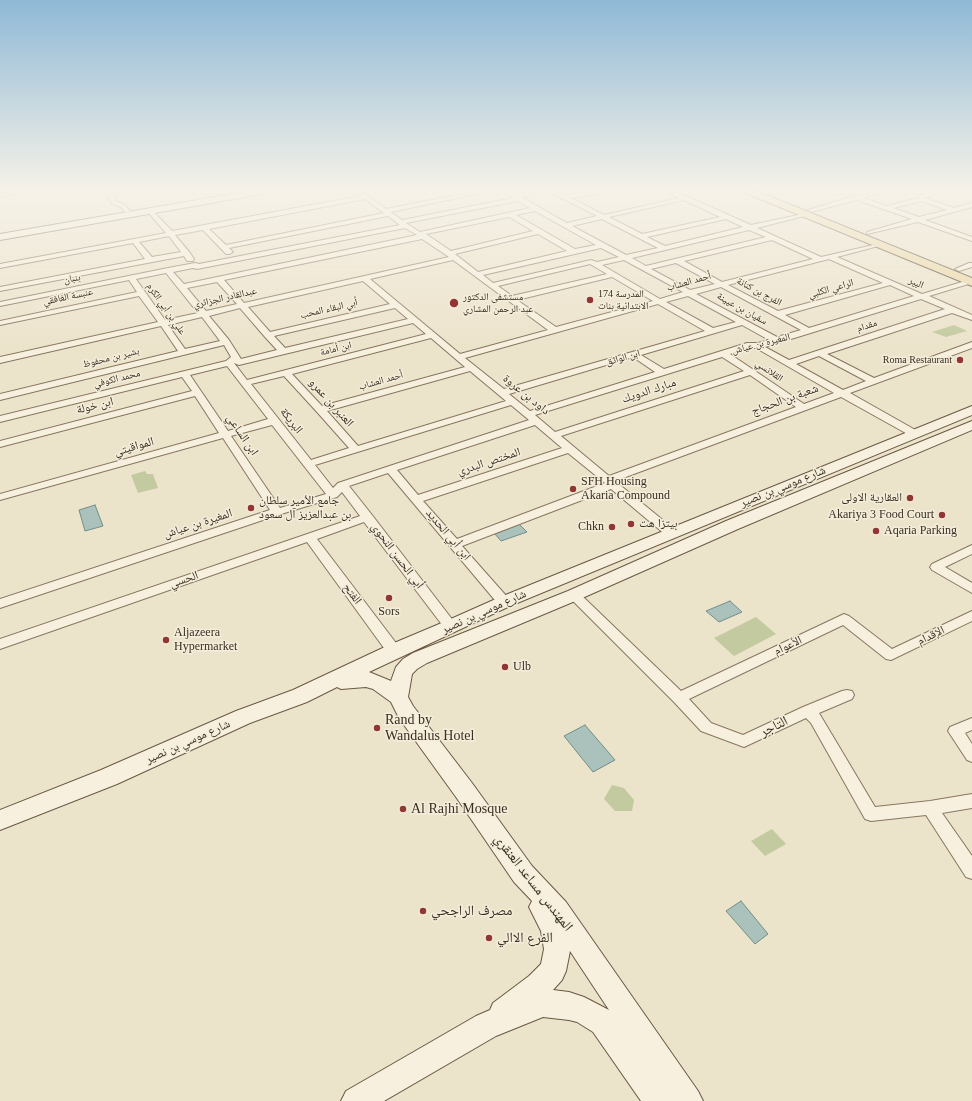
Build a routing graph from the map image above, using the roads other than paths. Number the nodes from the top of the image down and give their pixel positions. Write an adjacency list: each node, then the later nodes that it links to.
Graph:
1 (122, 243): 35 (street)
2 (137, 243): 28 (street)
3 (178, 243): 23 (street)
4 (220, 243): 19 (street)
5 (241, 243): 19 (street)
6 (314, 243): 20 (street, بنبان)
7 (384, 243): 30 (street)
8 (434, 243): 24 (street)
9 (496, 243): 24 (street, عبدالقادر الجزائري)
10 (559, 243): 22 (street)
11 (600, 243): 18 (street, سفيان بن عيينة)
12 (656, 243): 21 (street)
13 (684, 243): 21 (street)
14 (750, 243): 31 (street)
15 (784, 243): 27 (street)
16 (895, 243): 37 (main road)
17 (880, 244): 25 (street, أحمد العشاب); 43 (main road)
18 (603, 245): 22 (street); 26 (street, سفيان بن عيينة)
19 (224, 247): 29 (street)
20 (292, 248): 29 (street, بنبان); 30 (street)
21 (664, 248): 26 (street)
22 (572, 251): 39 (street)
23 (186, 253): 28 (street); 33 (street)
24 (452, 255): 39 (street); 42 (street, عبدالقادر الجزائري)
25 (830, 257): 27 (street, أحمد العشاب); 45 (street, البير)
26 (626, 258): 32 (street); 36 (street, سفيان بن عيينة)
27 (820, 259): 46 (street, أحمد العشاب)
28 (150, 260): 49 (street)
29 (237, 260): 33 (street, بنبان)
30 (307, 261): 44 (street)
31 (678, 261): 36 (street); 46 (street, الفرج بن كنانة)
32 (593, 263): 40 (street); 47 (street)
33 (195, 265): 38 (street, بنبان)
34 (972, 265): 37 (street)
35 (0, 266)
36 (647, 268): 50 (street, سفيان بن عيينة)
37 (959, 269): 43 (main road)
38 (168, 270): 41 (street, بنبان); 48 (street, البريكة)
39 (479, 274): 47 (street)
40 (613, 275): 53 (street); 54 (street)
41 (131, 278): 51 (street, علي بن أبي الكرم); 55 (street, بنبان)
42 (364, 278): 56 (street, داود بن عروة); 57 (street, عبدالقادر الجزائري)
43 (972, 279): 52 (street, المغيرة بن عياش)
44 (219, 280): 48 (street); 57 (street)
45 (890, 283): 52 (street, البير); 60 (street, الراعي الكلبي)
46 (722, 284): 50 (street, أحمد العشاب); 60 (street, الفرج بن كنانة)
47 (493, 285): 53 (street)
48 (182, 287): 59 (street, البريكة)
49 (0, 289)
50 (692, 293): 54 (street, أحمد العشاب); 63 (street, سفيان بن عيينة)
51 (141, 294): 64 (street, عنبسة الغافقي); 65 (street, علي بن أبي الكرم)
52 (921, 296): 58 (street, البير); 67 (street, المغيرة بن عياش)
53 (511, 299): 66 (street)
54 (659, 302): 66 (street, أحمد العشاب); 68 (street)
55 (0, 304)
56 (396, 305): 62 (street, داود بن عروة); 69 (street, أبي البقاء المحب)
57 (242, 306): 59 (street, عبدالقادر الجزائري); 69 (street)
58 (952, 310): 61 (street, البير); 77 (street, مقدام)
59 (204, 314): 65 (street, عبدالقادر الجزائري); 72 (street, البريكة)
60 (778, 314): 67 (street, الفرج بن كنانة)
61 (972, 318)
62 (414, 320): 70 (street, داود بن عروة); 76 (street, محمد الكوفي)
63 (744, 322): 68 (street, ابن الواثق); 71 (street, سفيان بن عيينة)
64 (0, 323)
65 (163, 324): 75 (street, علي بن أبي الكرم); 81 (street, عبدالقادر الجزائري)
66 (554, 330): 80 (street, أحمد العشاب)
67 (809, 331): 71 (street, المغيرة بن عياش)
68 (713, 332): 79 (street, ابن الواثق)
69 (268, 335): 76 (street)
70 (432, 335): 80 (street, داود بن عروة); 87 (street, ابن أمامة)
71 (777, 341): 74 (street, المغيرة بن عياش)
72 (226, 342): 75 (street, بشير بن محفوظ); 82 (street, البريكة)
73 (972, 345): 89 (street, شعبة بن الحجاج)
74 (758, 346): 78 (street, المغيرة بن عياش); 83 (street)
75 (183, 352): 94 (street, بشير بن محفوظ)
76 (283, 352): 82 (street, محمد الكوفي)
77 (819, 353): 83 (street, مقدام); 89 (street)
78 (723, 354): 85 (street, المغيرة بن عياش); 86 (street, القلانسي)
79 (635, 355): 85 (street); 92 (street, ابن الواثق)
80 (458, 357): 84 (street, داود بن عروة)
81 (0, 360)
82 (235, 361): 88 (street, محمد الكوفي); 90 (street, البريكة)
83 (789, 363): 93 (street)
84 (470, 368): 92 (street, داود بن عروة); 97 (street, أحمد العشاب)
85 (662, 372): 99 (street, المغيرة بن عياش)
86 (750, 372): 96 (street, القلانسي); 105 (street, مبارك الدويك)
87 (287, 373): 90 (street, ابن أمامة); 97 (street, العنبر بن عمرو)
88 (185, 374): 91 (street, ابن الساعي); 100 (street, محمد الكوفي)
89 (873, 381): 93 (street, شعبة بن الحجاج)
90 (245, 383): 101 (street, البريكة)
91 (197, 393): 103 (street, ابن الساعي); 106 (street, ابن خولة)
92 (502, 393): 95 (street, داود بن عروة)
93 (842, 393): 96 (street, شعبة بن الحجاج); 104 (street)
94 (0, 397)
95 (512, 402): 99 (street, داود بن عروة); 108 (street)
96 (803, 407): 111 (street, شعبة بن الحجاج)
97 (320, 410): 108 (street, العنبر بن عمرو)
98 (972, 410): 104 (street, شارع موسي بن نصير)
99 (533, 418): 105 (street, داود بن عروة); 110 (street, المغيرة بن عياش)
100 (0, 419)
101 (274, 421): 103 (street, المواقيتي); 109 (street, البريكة)
102 (972, 425): 123 (street, شارع موسي بن نصير)
103 (226, 434): 114 (street, المواقيتي); 116 (street, ابن الساعي)
104 (915, 434): 118 (street, شارع موسي بن نصير)
105 (555, 435): 107 (street, داود بن عروة)
106 (0, 444)
107 (569, 449): 111 (street, داود بن عروة); 115 (street, المختص البدري)
108 (356, 450): 109 (street)
109 (308, 464): 113 (street, البريكة)
110 (390, 469): 112 (street, المغيرة بن عياش); 115 (street, ابن أبي الحديد)
111 (610, 482): 118 (street, داود بن عروة); 120 (street, شعبة بن الحجاج)
112 (342, 485): 113 (street, المغيرة بن عياش); 117 (street, أبي الحسن النحوي)
113 (333, 495): 116 (street, المغيرة بن عياش)
114 (0, 497)
115 (418, 499): 120 (street, ابن أبي الحديد)
116 (277, 512): 125 (street, المغيرة بن عياش)
117 (368, 517): 119 (street, الحسي); 127 (street, أبي الحسن النحوي)
118 (671, 533): 124 (street, شارع موسي بن نصير)
119 (309, 537): 128 (street, الحسي); 130 (street, الفتح)
120 (456, 544): 124 (street, ابن أبي الحديد)
121 (972, 549): 122 (street)
122 (972, 589)
123 (574, 595): 130 (street, شارع موسي بن نصير); 134 (street, التاجر)
124 (504, 602): 127 (street, شارع موسي بن نصير)
125 (0, 604)
126 (972, 616): 129 (street, الإقدام)
127 (451, 627): 130 (street, شارع موسي بن نصير)
128 (0, 644)
129 (890, 655): 134 (street, الأعوام)
130 (402, 657): 132 (street, شارع موسي بن نصير); 133 (street)
131 (848, 695): 135 (street, التاجر)
132 (300, 696): 133 (street); 140 (street, شارع موسي بن نصير)
133 (398, 697): 142 (street, المهندس مساعد العنقري)
134 (679, 698): 135 (street, التاجر)
135 (808, 711): 139 (street)
136 (972, 724): 137 (street)
137 (972, 756)
138 (972, 801): 139 (street)
139 (930, 808): 141 (street)
140 (0, 820)
141 (972, 871)
142 (524, 874): 143 (street); 146 (street, المهندس مساعد العنقري)
143 (486, 1026): 144 (street); 145 (street)
144 (356, 1101)
145 (659, 1101)
146 (688, 1101)

